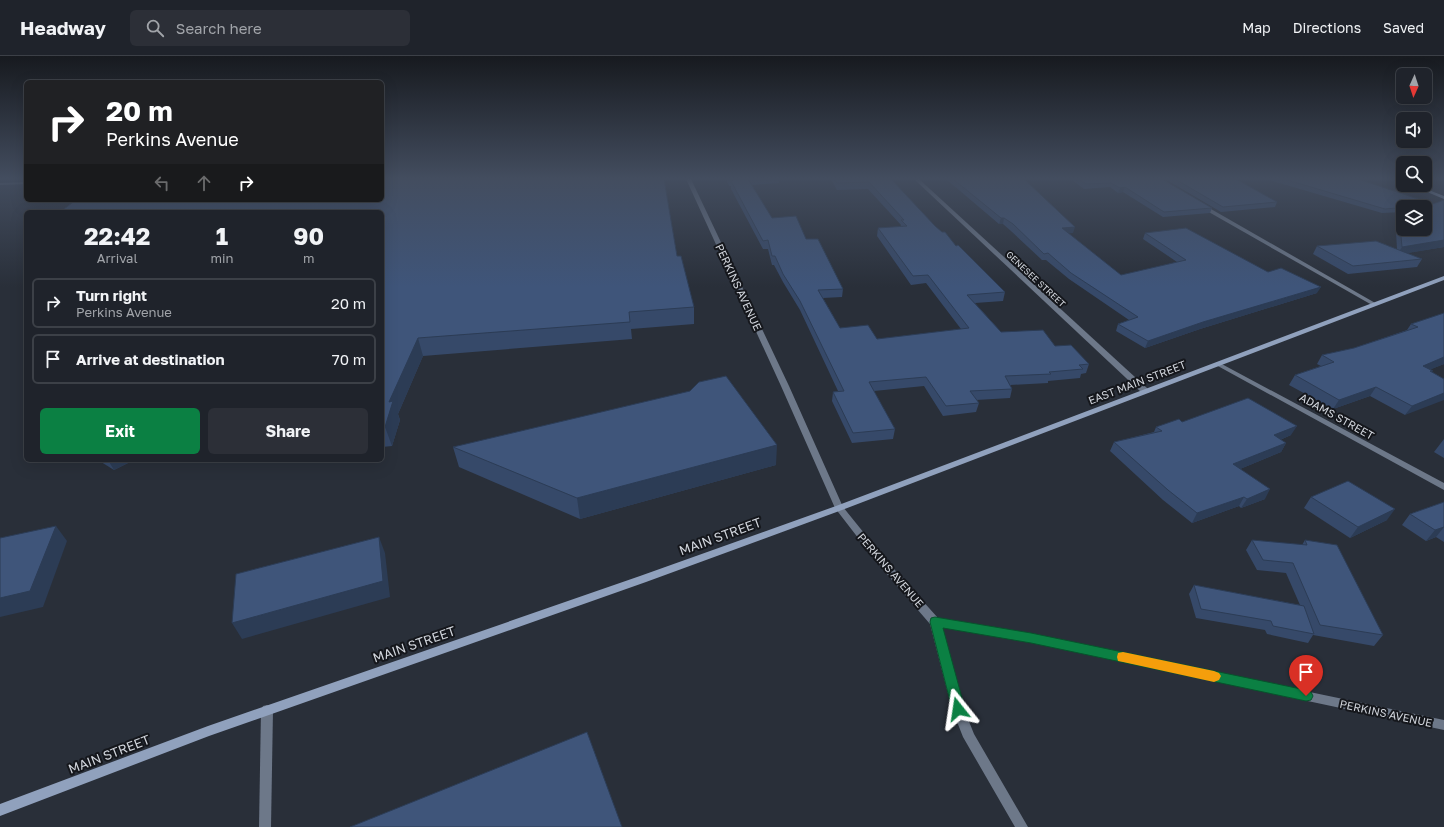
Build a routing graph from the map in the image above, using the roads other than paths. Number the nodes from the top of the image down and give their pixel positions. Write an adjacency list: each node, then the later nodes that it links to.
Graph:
1 (705, 215): 9 (street, PERKINS AVENUE)
2 (955, 215): 7 (street, GENESEE STREET)
3 (1218, 215): 5 (street)
4 (1442, 280): 5 (main road, EAST MAIN STREET)
5 (1374, 304): 6 (main road, EAST MAIN STREET)
6 (1218, 364): 7 (main road, EAST MAIN STREET); 8 (street, ADAMS STREET)
7 (1145, 390): 9 (main road, EAST MAIN STREET)
8 (1444, 487)
9 (839, 508): 10 (street, PERKINS AVENUE); 11 (main road, MAIN STREET)
10 (935, 622): 12 (street, PERKINS AVENUE); 15 (street)
11 (267, 710): 13 (main road, MAIN STREET); 14 (street)
12 (1444, 725)
13 (0, 810)
14 (266, 827)
15 (1022, 827)

